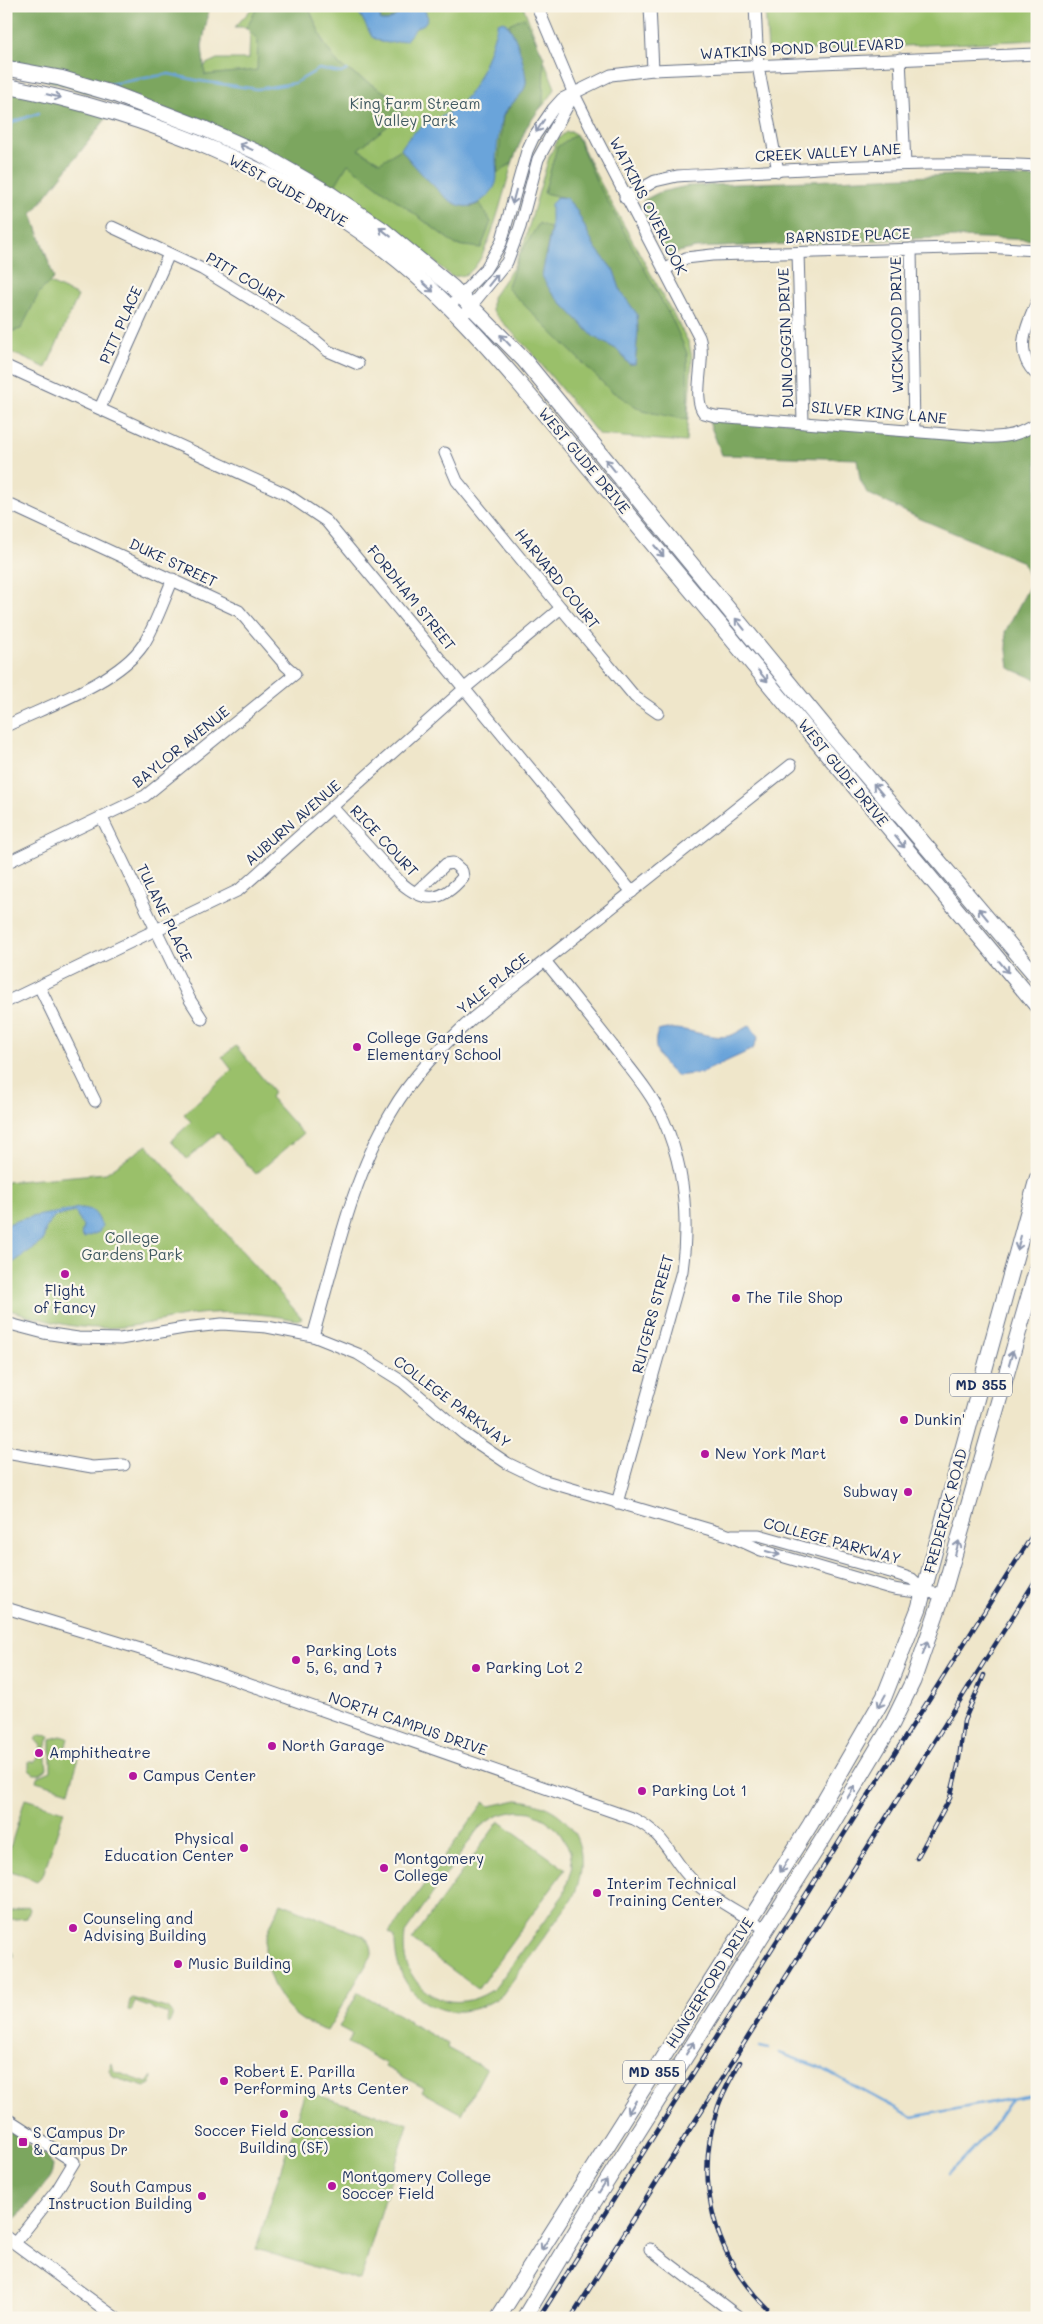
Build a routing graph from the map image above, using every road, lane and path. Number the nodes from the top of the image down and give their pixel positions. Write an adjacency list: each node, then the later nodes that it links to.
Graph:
1 (537, 6): 10 (street, WATKINS OVERLOOK)
2 (650, 6): 8 (street)
3 (755, 6): 6 (street)
4 (1037, 54): 5 (street, WATKINS POND BOULEVARD)
5 (900, 59): 6 (street, WATKINS POND BOULEVARD); 11 (street)
6 (758, 66): 8 (street, WATKINS POND BOULEVARD); 13 (street)
7 (6, 68): 21 (main road, WEST GUDE DRIVE, one-way to 7)
8 (653, 70): 10 (street, WATKINS POND BOULEVARD)
9 (6, 86): 23 (main road, WEST GUDE DRIVE, one-way to 23)
10 (574, 94): 14 (street, WATKINS OVERLOOK); 21 (street, WATKINS POND BOULEVARD, one-way to 10); 21 (street, WATKINS POND BOULEVARD, one-way to 21)
11 (905, 164): 12 (street, CREEK VALLEY LANE); 13 (street, CREEK VALLEY LANE)
12 (1037, 166)
13 (778, 170): 14 (street, CREEK VALLEY LANE)
14 (625, 198): 20 (street, WATKINS OVERLOOK)
15 (112, 228): 19 (street, PITT COURT)
16 (911, 249): 17 (street, BARNSIDE PLACE); 18 (street, BARNSIDE PLACE); 32 (street, WICKWOOD DRIVE)
17 (1037, 250)
18 (798, 253): 20 (street, BARNSIDE PLACE); 30 (street, DUNLOGGIN DRIVE)
19 (170, 254): 25 (street, PITT COURT); 28 (street, PITT PLACE)
20 (664, 270): 29 (street, WATKINS OVERLOOK)
21 (466, 300): 23 (street, WATKINS POND BOULEVARD); 24 (street, WATKINS POND BOULEVARD); 49 (main road, WEST GUDE DRIVE, one-way to 21)
22 (1037, 302): 27 (street)
23 (450, 306): 24 (main road, WEST GUDE DRIVE)
24 (462, 317): 52 (main road, WEST GUDE DRIVE, one-way to 52)
25 (358, 364)
26 (6, 366): 28 (street, FORDHAM STREET)
27 (1037, 375)
28 (100, 408): 38 (street, FORDHAM STREET)
29 (715, 416): 30 (street, SILVER KING LANE)
30 (803, 422): 32 (street, SILVER KING LANE)
31 (1037, 423): 32 (street, SILVER KING LANE)
32 (914, 431)
33 (445, 453): 36 (street, HARVARD COURT)
34 (6, 503): 35 (street, DUKE STREET)
35 (173, 579): 37 (street, DUKE STREET); 40 (street)
36 (561, 608): 38 (street, AUBURN AVENUE); 39 (street, HARVARD COURT)
37 (286, 680): 43 (street, BAYLOR AVENUE)
38 (466, 688): 42 (street, AUBURN AVENUE); 45 (street, FORDHAM STREET)
39 (658, 713)
40 (6, 726)
41 (791, 765): 45 (street, YALE PLACE)
42 (333, 808): 46 (street, RICE COURT); 47 (street, AUBURN AVENUE)
43 (102, 818): 44 (street, BAYLOR AVENUE); 47 (street, TULANE PLACE)
44 (6, 863)
45 (632, 892): 48 (street, YALE PLACE)
46 (415, 893)
47 (156, 930): 50 (street, AUBURN AVENUE); 53 (street, TULANE PLACE)
48 (545, 961): 58 (street, YALE PLACE); 61 (street, RUTGERS STREET)
49 (1037, 978)
50 (40, 986): 51 (street, AUBURN AVENUE); 54 (street)
51 (6, 1002)
52 (1037, 1006)
53 (202, 1018)
54 (95, 1101)
55 (1037, 1179): 62 (main road, FREDERICK ROAD / MD 355, one-way to 62)
56 (1037, 1268): 63 (main road, FREDERICK ROAD / MD 355, one-way to 56)
57 (6, 1323): 58 (street, COLLEGE PARKWAY)
58 (313, 1336): 61 (street, COLLEGE PARKWAY)
59 (6, 1452): 60 (street)
60 (124, 1465)
61 (617, 1503): 62 (street, COLLEGE PARKWAY)
62 (924, 1590): 63 (street, COLLEGE PARKWAY); 65 (main road, FREDERICK ROAD / MD 355, one-way to 65)
63 (944, 1594): 66 (main road, FREDERICK ROAD / MD 355, one-way to 63)
64 (6, 1608): 67 (street, NORTH CAMPUS DRIVE)
65 (810, 1825): 67 (main road, HUNGERFORD DRIVE / MD 355, one-way to 67)
66 (826, 1834): 68 (main road, HUNGERFORD DRIVE / MD 355)
67 (750, 1919): 68 (street, NORTH CAMPUS DRIVE); 70 (main road, HUNGERFORD DRIVE / MD 355, one-way to 70)
68 (765, 1929): 71 (main road, HUNGERFORD DRIVE / MD 355, one-way to 68)
69 (6, 2118): 72 (street)
70 (572, 2202): 71 (main road); 75 (main road, HUNGERFORD DRIVE / MD 355, one-way to 75)
71 (588, 2211): 76 (main road, HUNGERFORD DRIVE / MD 355)
72 (11, 2240): 74 (street)
73 (650, 2249): 77 (street)
74 (116, 2318)
75 (498, 2318)
76 (524, 2318)
77 (740, 2318)

